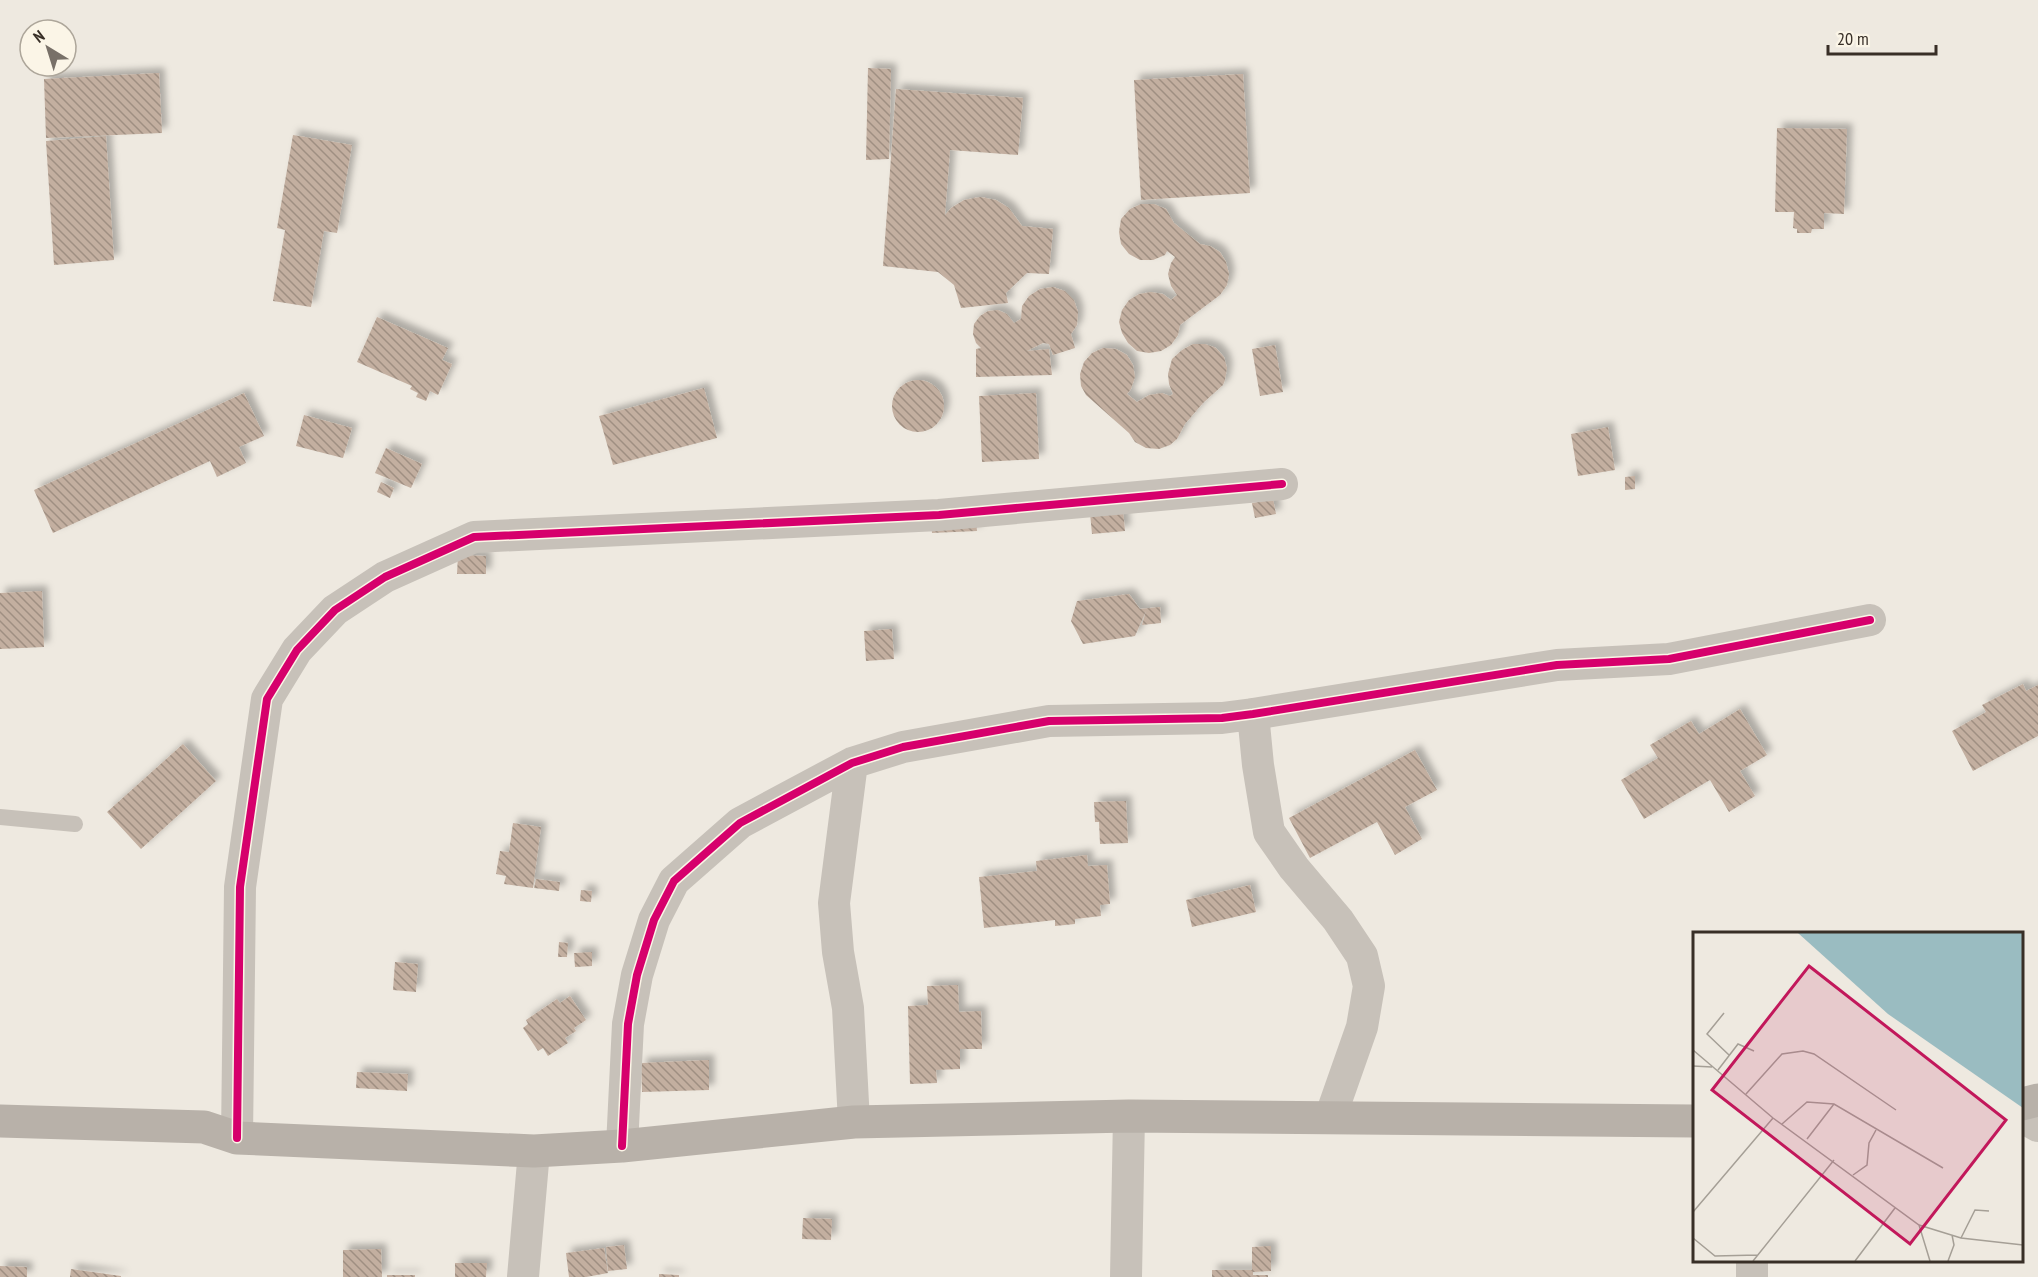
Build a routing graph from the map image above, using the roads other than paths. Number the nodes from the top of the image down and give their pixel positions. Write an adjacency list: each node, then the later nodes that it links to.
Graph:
1 (1282, 484): 16 (street)
2 (1870, 620): 3 (street)
3 (1253, 714): 4 (street); 10 (street)
4 (852, 763): 14 (street); 17 (street)
5 (0, 817): 6 (lane)
6 (75, 824)
7 (2038, 1100): 8 (main road)
8 (2023, 1104)
9 (1130, 1116): 10 (main road); 14 (main road); 20 (street)
10 (1330, 1118): 12 (main road)
11 (2023, 1118): 15 (street)
12 (1693, 1120)
13 (0, 1121): 16 (main road)
14 (854, 1122): 17 (main road)
15 (2038, 1126)
16 (237, 1138): 18 (main road)
17 (622, 1146): 18 (main road)
18 (534, 1151): 19 (street)
19 (523, 1277)
20 (1126, 1277)

